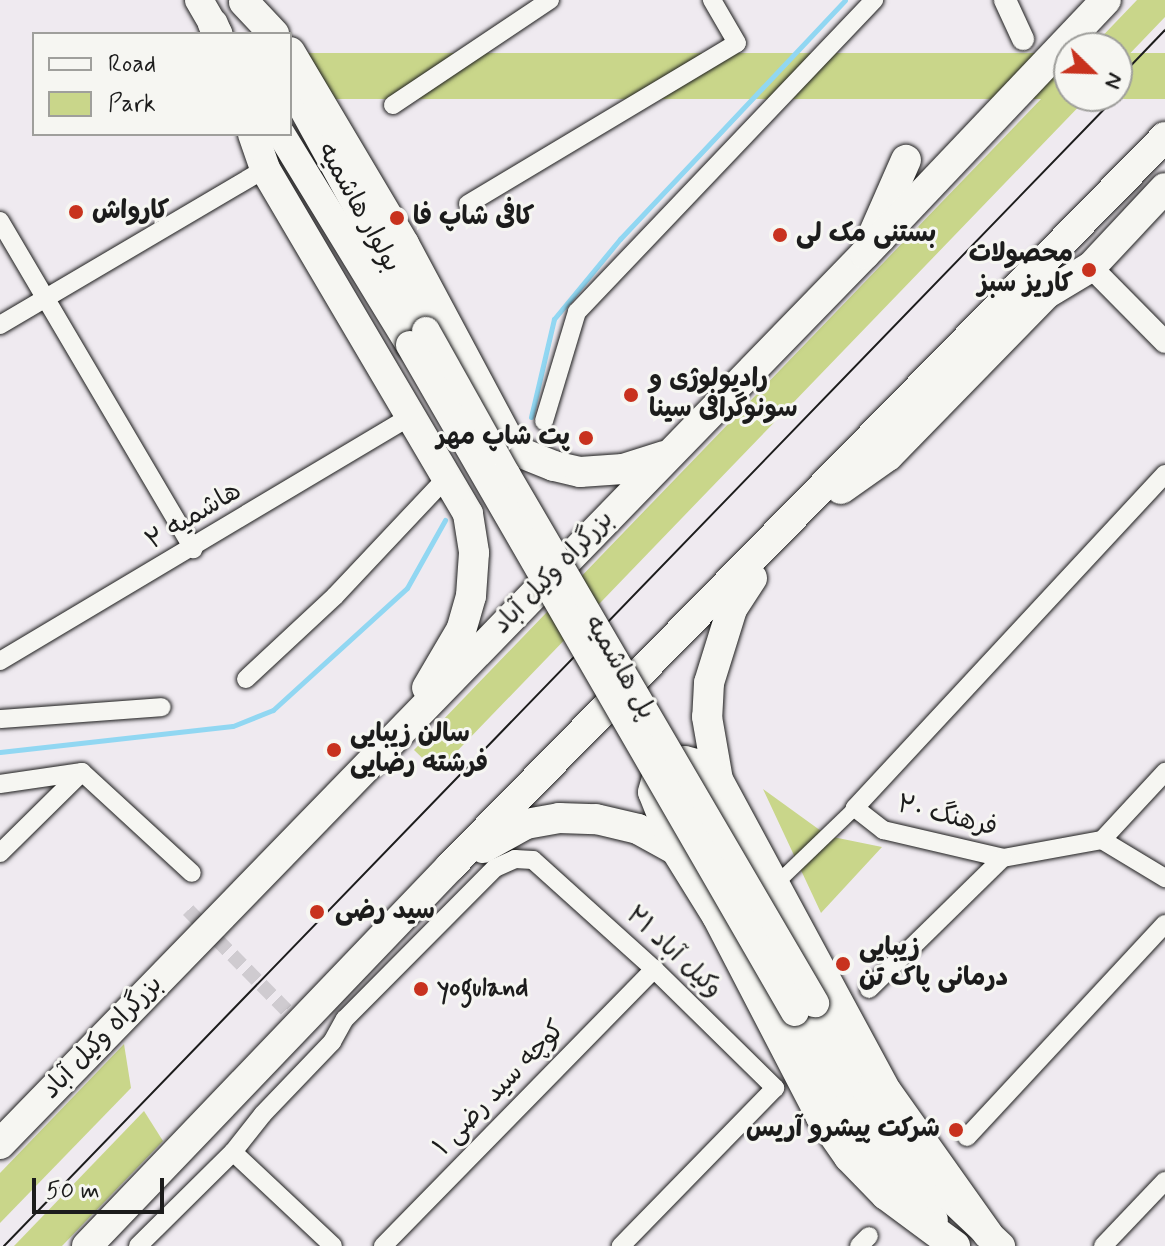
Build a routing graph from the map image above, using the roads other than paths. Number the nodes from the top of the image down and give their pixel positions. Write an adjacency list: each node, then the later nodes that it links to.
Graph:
1 (550, 0): 12 (street)
2 (712, 0): 19 (street)
3 (874, 0): 28 (street)
4 (1005, 0): 9 (street)
5 (1106, 0): 21 (highway, بزرگراه وکیل آباد)
6 (244, 1): 7 (main road); 8 (highway)
7 (261, 32)
8 (272, 32)
9 (1023, 39)
10 (292, 55): 29 (highway)
11 (292, 89): 25 (main road, بولوار هاشمیه)
12 (393, 105)
13 (254, 136): 17 (highway)
14 (282, 136): 25 (main road, بولوار هاشمیه)
15 (1165, 137): 34 (highway)
16 (906, 160): 21 (highway)
17 (265, 169): 23 (street); 27 (highway)
18 (1165, 188): 22 (highway)
19 (468, 204)
20 (0, 221): 23 (street)
21 (865, 254): 30 (highway, بزرگراه وکیل آباد)
22 (1091, 267): 26 (street); 34 (highway)
23 (44, 298): 24 (street); 35 (street)
24 (0, 325)
25 (418, 338): 57 (main road, پل هاشمیه, bridge)
26 (1165, 342)
27 (413, 415): 32 (highway); 35 (street, هاشمیه ۲)
28 (544, 421)
29 (514, 450): 30 (highway); 33 (highway)
30 (670, 454): 40 (highway, بزرگراه وکیل آباد)
31 (1165, 474): 45 (street)
32 (448, 476): 33 (highway); 37 (street)
33 (468, 514): 40 (highway)
34 (781, 530): 43 (highway); 50 (highway)
35 (193, 549): 36 (street, هاشمیه ۲)
36 (0, 661)
37 (246, 679)
38 (162, 707): 39 (street)
39 (0, 719)
40 (404, 727): 59 (highway, بزرگراه وکیل آباد)
41 (82, 772): 44 (street); 48 (street); 51 (street)
42 (1165, 772): 46 (street)
43 (718, 780): 47 (highway); 53 (highway)
44 (0, 784)
45 (855, 808): 49 (street, فرهنگ ۲۰); 53 (street)
46 (1102, 840): 49 (street, فرهنگ ۲۰); 52 (street)
47 (676, 850): 50 (highway); 68 (highway)
48 (0, 853)
49 (1003, 858): 56 (street)
50 (450, 867): 63 (highway)
51 (192, 873)
52 (1165, 878)
53 (776, 884): 62 (highway)
54 (1165, 924): 58 (street)
55 (654, 969): 60 (street, ۲۱ وکیل آباد); 66 (street, کوچه سید رضی ۱); 67 (street, ۲۱ وکیل آباد)
56 (869, 989)
57 (805, 1008): 62 (main road); 68 (main road)
58 (967, 1137)
59 (0, 1144)
60 (233, 1152): 64 (street); 65 (street)
61 (1165, 1181): 69 (street)
62 (995, 1240)
63 (87, 1246)
64 (138, 1246)
65 (333, 1246)
66 (383, 1246)
67 (621, 1246)
68 (957, 1246)
69 (1103, 1246)

